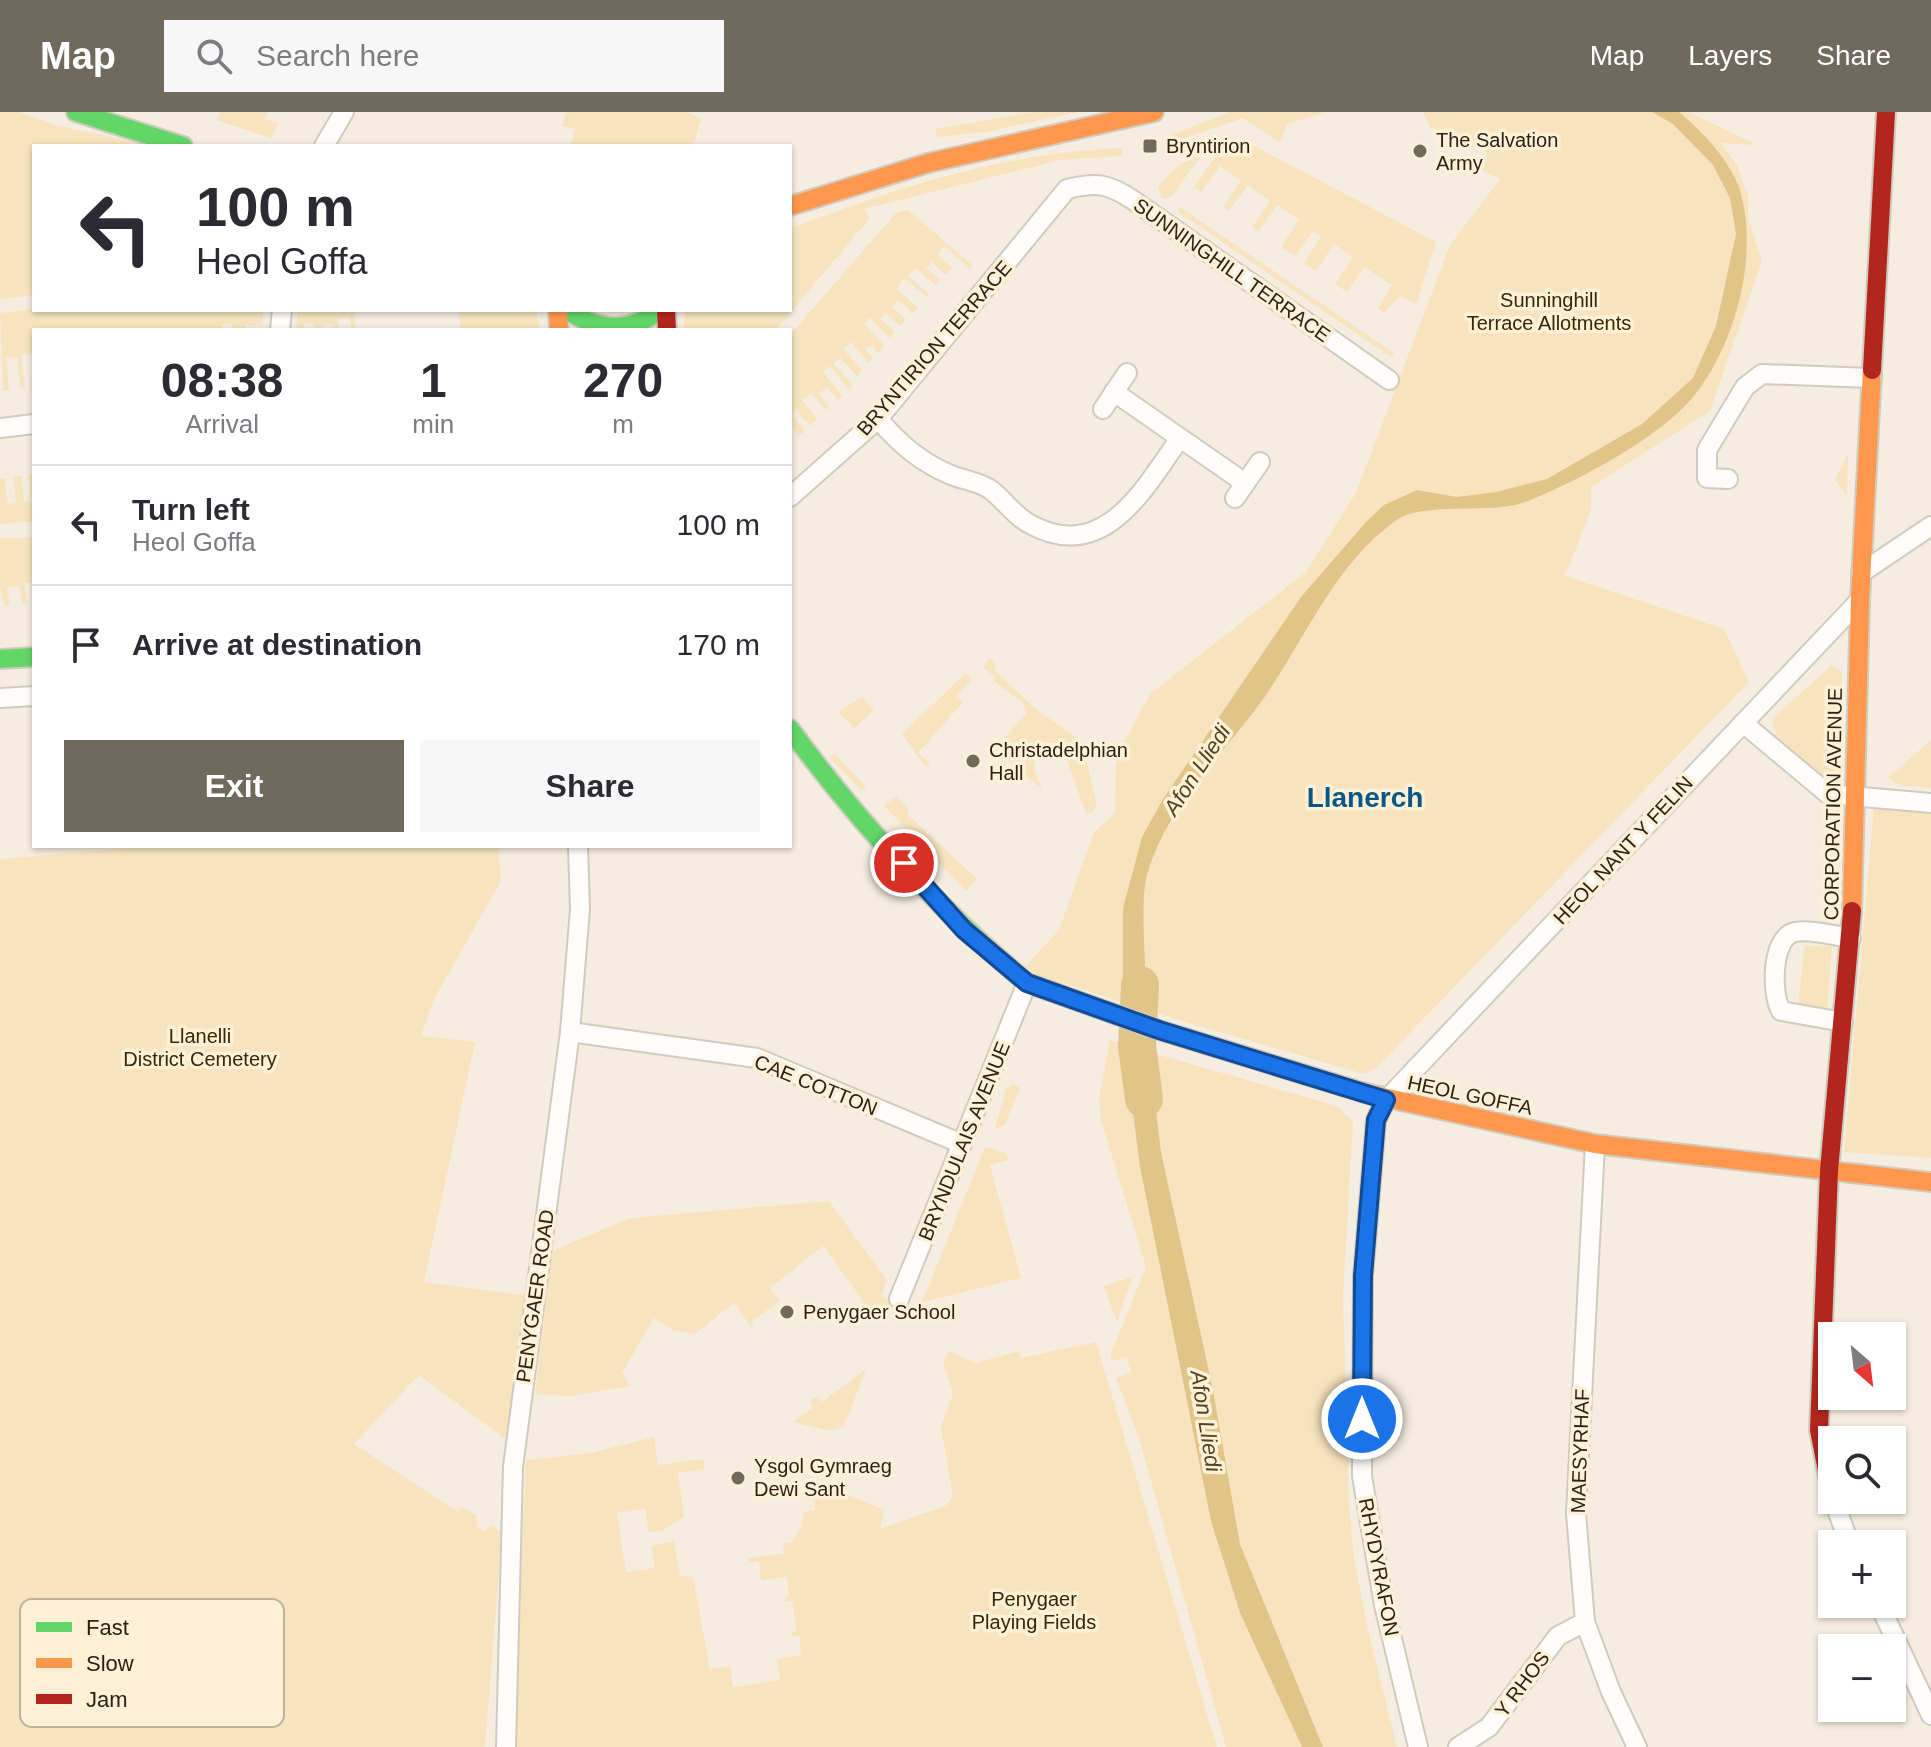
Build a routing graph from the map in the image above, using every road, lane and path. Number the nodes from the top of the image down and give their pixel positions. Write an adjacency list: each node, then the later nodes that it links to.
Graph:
1 (76, 112): 5 (street)
2 (344, 112): 6 (street)
3 (1154, 112): 8 (street)
4 (1886, 112): 14 (street, CORPORATION AVENUE)
5 (177, 144)
6 (325, 144)
7 (1067, 189): 15 (street, SUNNINGHILL TERRACE); 18 (street, BRYNTIRION TERRACE)
8 (792, 205)
9 (570, 312): 11 (street)
10 (658, 312): 12 (street)
11 (611, 328)
12 (621, 328)
13 (1127, 373): 16 (street)
14 (1872, 378): 23 (street); 26 (street, CORPORATION AVENUE)
15 (1389, 380)
16 (1114, 392): 17 (street); 21 (street)
17 (1103, 409)
18 (878, 419): 21 (street); 24 (street, BRYNTIRION TERRACE)
19 (32, 424): 20 (street)
20 (0, 428)
21 (1180, 438): 22 (street)
22 (1260, 462)
23 (1728, 479)
24 (792, 495)
25 (1931, 526): 26 (street)
26 (1861, 573): 27 (street, CORPORATION AVENUE)
27 (1860, 600): 32 (street, HEOL NANT Y FELIN); 34 (street, CORPORATION AVENUE)
28 (32, 657): 29 (street)
29 (0, 659)
30 (32, 696): 31 (street)
31 (0, 698)
32 (1743, 723): 34 (street); 41 (street, HEOL NANT Y FELIN)
33 (792, 732): 38 (street, HEOL GOFFA)
34 (1857, 799): 35 (street); 37 (street, CORPORATION AVENUE)
35 (1931, 803)
36 (578, 848): 40 (street, PENYGAER ROAD)
37 (1851, 938): 39 (street, CORPORATION AVENUE); 39 (street)
38 (1027, 983): 41 (street, HEOL GOFFA); 42 (street, BRYNDULAIS AVENUE)
39 (1843, 1022): 44 (street, CORPORATION AVENUE)
40 (570, 1032): 42 (street, CAE COTTON); 51 (street, PENYGAER ROAD)
41 (1386, 1100): 43 (street, HEOL GOFFA); 52 (street, RHYDYRAFON)
42 (962, 1144): 46 (street, BRYNDULAIS AVENUE)
43 (1595, 1144): 44 (street, HEOL GOFFA); 49 (street, MAESYRHAF)
44 (1829, 1171): 45 (street, HEOL GOFFA); 47 (street, CORPORATION AVENUE)
45 (1931, 1182)
46 (899, 1299)
47 (1819, 1426)
48 (1886, 1618): 50 (street)
49 (1585, 1622): 53 (street, Y RHOS); 54 (street, MAESYRHAF)
50 (1931, 1715)
51 (506, 1747)
52 (1418, 1747)
53 (1458, 1747)
54 (1637, 1747)

